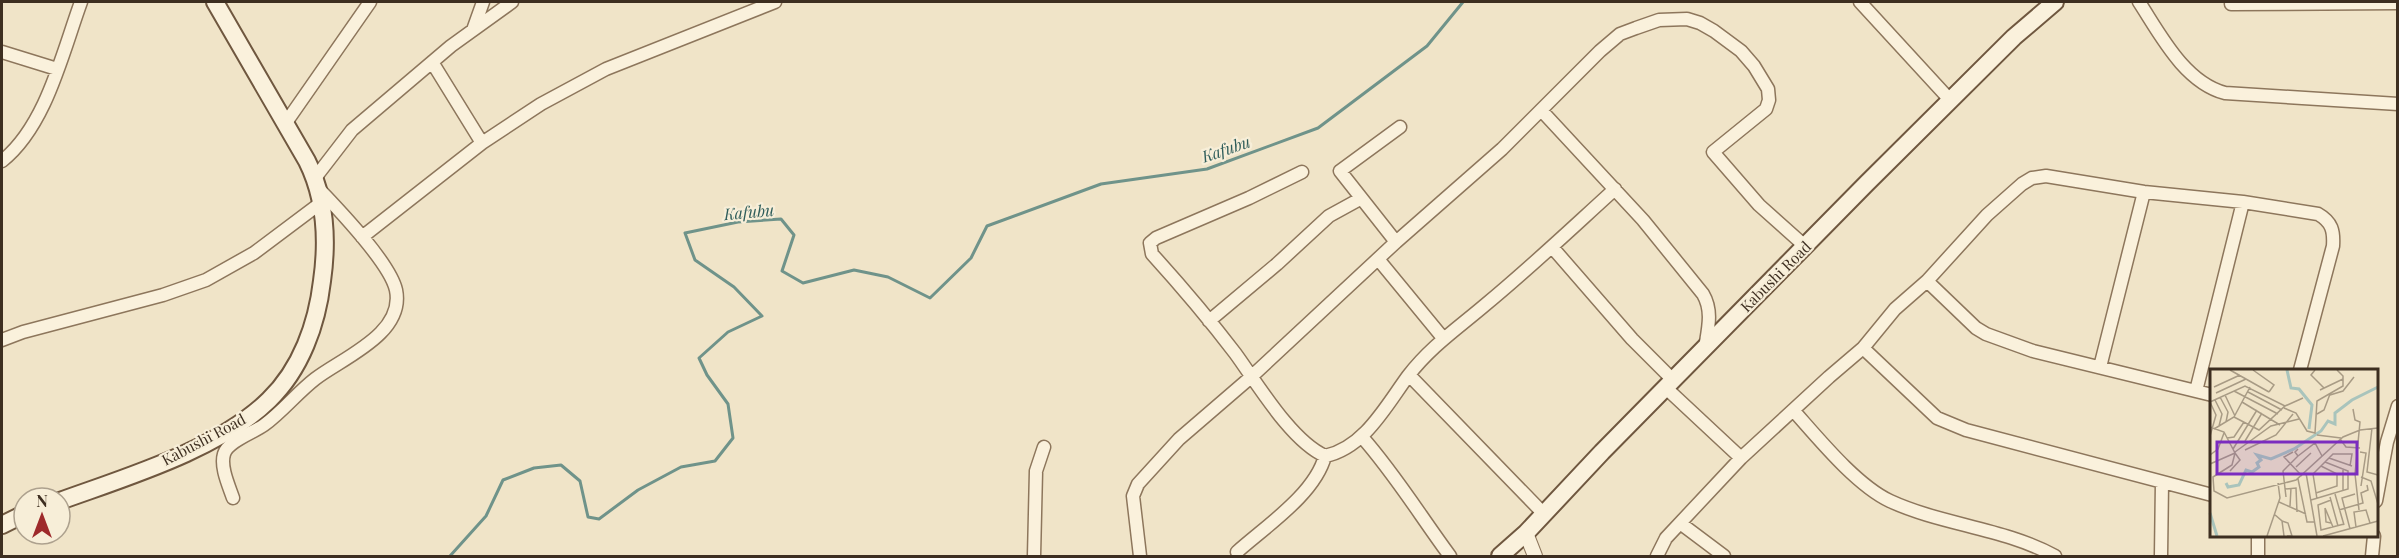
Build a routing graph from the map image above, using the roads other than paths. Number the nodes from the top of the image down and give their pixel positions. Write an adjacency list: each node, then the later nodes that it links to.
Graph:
1 (81, 2): 15 (street)
2 (215, 2): 19 (main road, Kabushi Road)
3 (370, 2): 19 (street)
4 (483, 2): 12 (street)
5 (513, 2): 12 (street)
6 (775, 2): 21 (street)
7 (1860, 2): 16 (street)
8 (2055, 2): 16 (main road, Kabushi Road)
9 (2139, 2): 17 (street)
10 (2231, 3): 11 (street)
11 (2397, 3)
12 (473, 30): 14 (street)
13 (2, 52): 15 (street)
14 (432, 62): 21 (street); 25 (street)
15 (57, 69): 22 (street)
16 (1951, 101): 32 (main road, Kabushi Road)
17 (2397, 104)
18 (1540, 110): 24 (street); 30 (street); 32 (street)
19 (285, 124): 25 (main road, Kabushi Road)
20 (1400, 127): 27 (street)
21 (482, 143): 29 (street)
22 (2, 161)
23 (1302, 172): 35 (street)
24 (1615, 189): 31 (street); 38 (street)
25 (319, 190): 29 (street); 37 (street); 45 (main road, Kabushi Road)
26 (2144, 192): 28 (street); 34 (street); 40 (street)
27 (1360, 199): 30 (street); 35 (street)
28 (2243, 202): 41 (street); 46 (street)
29 (362, 237): 48 (street)
30 (1396, 242): 33 (street)
31 (1552, 247): 36 (street); 44 (street)
32 (1806, 247): 38 (main road, Kabushi Road)
33 (1378, 259): 36 (street); 43 (street)
34 (1927, 281): 39 (street); 40 (street)
35 (1209, 321): 43 (street)
36 (1443, 338): 42 (street)
37 (2, 340)
38 (1705, 348): 44 (main road, Kabushi Road)
39 (1863, 348): 50 (street); 57 (street)
40 (2100, 367): 46 (street)
41 (2300, 369)
42 (1409, 375): 51 (street); 61 (street)
43 (1251, 377): 54 (street); 68 (street)
44 (1669, 384): 55 (street); 61 (main road, Kabushi Road)
45 (281, 386): 48 (street); 59 (main road, Kabushi Road)
46 (2196, 391): 47 (street)
47 (2210, 395)
48 (292, 400): 60 (street)
49 (2397, 406): 52 (street)
50 (1792, 410): 55 (street); 74 (street)
51 (1362, 437): 54 (street); 69 (street)
52 (2382, 441): 56 (street)
53 (1044, 447): 67 (street)
54 (1325, 456): 66 (street)
55 (1741, 458): 62 (street)
56 (2378, 481)
57 (2162, 482): 58 (street); 75 (street)
58 (2210, 495)
59 (72, 497)
60 (233, 498)
61 (1543, 513): 63 (main road, Kabushi Road)
62 (1680, 522): 72 (street); 73 (street)
63 (1526, 533): 70 (main road, Kabushi Road); 71 (street)
64 (2258, 537): 76 (street)
65 (2374, 537): 77 (street)
66 (1237, 552)
67 (1034, 556)
68 (1140, 556)
69 (1450, 556)
70 (1500, 556)
71 (1534, 556)
72 (1657, 556)
73 (1724, 556)
74 (2055, 556)
75 (2161, 556)
76 (2258, 556)
77 (2372, 556)

